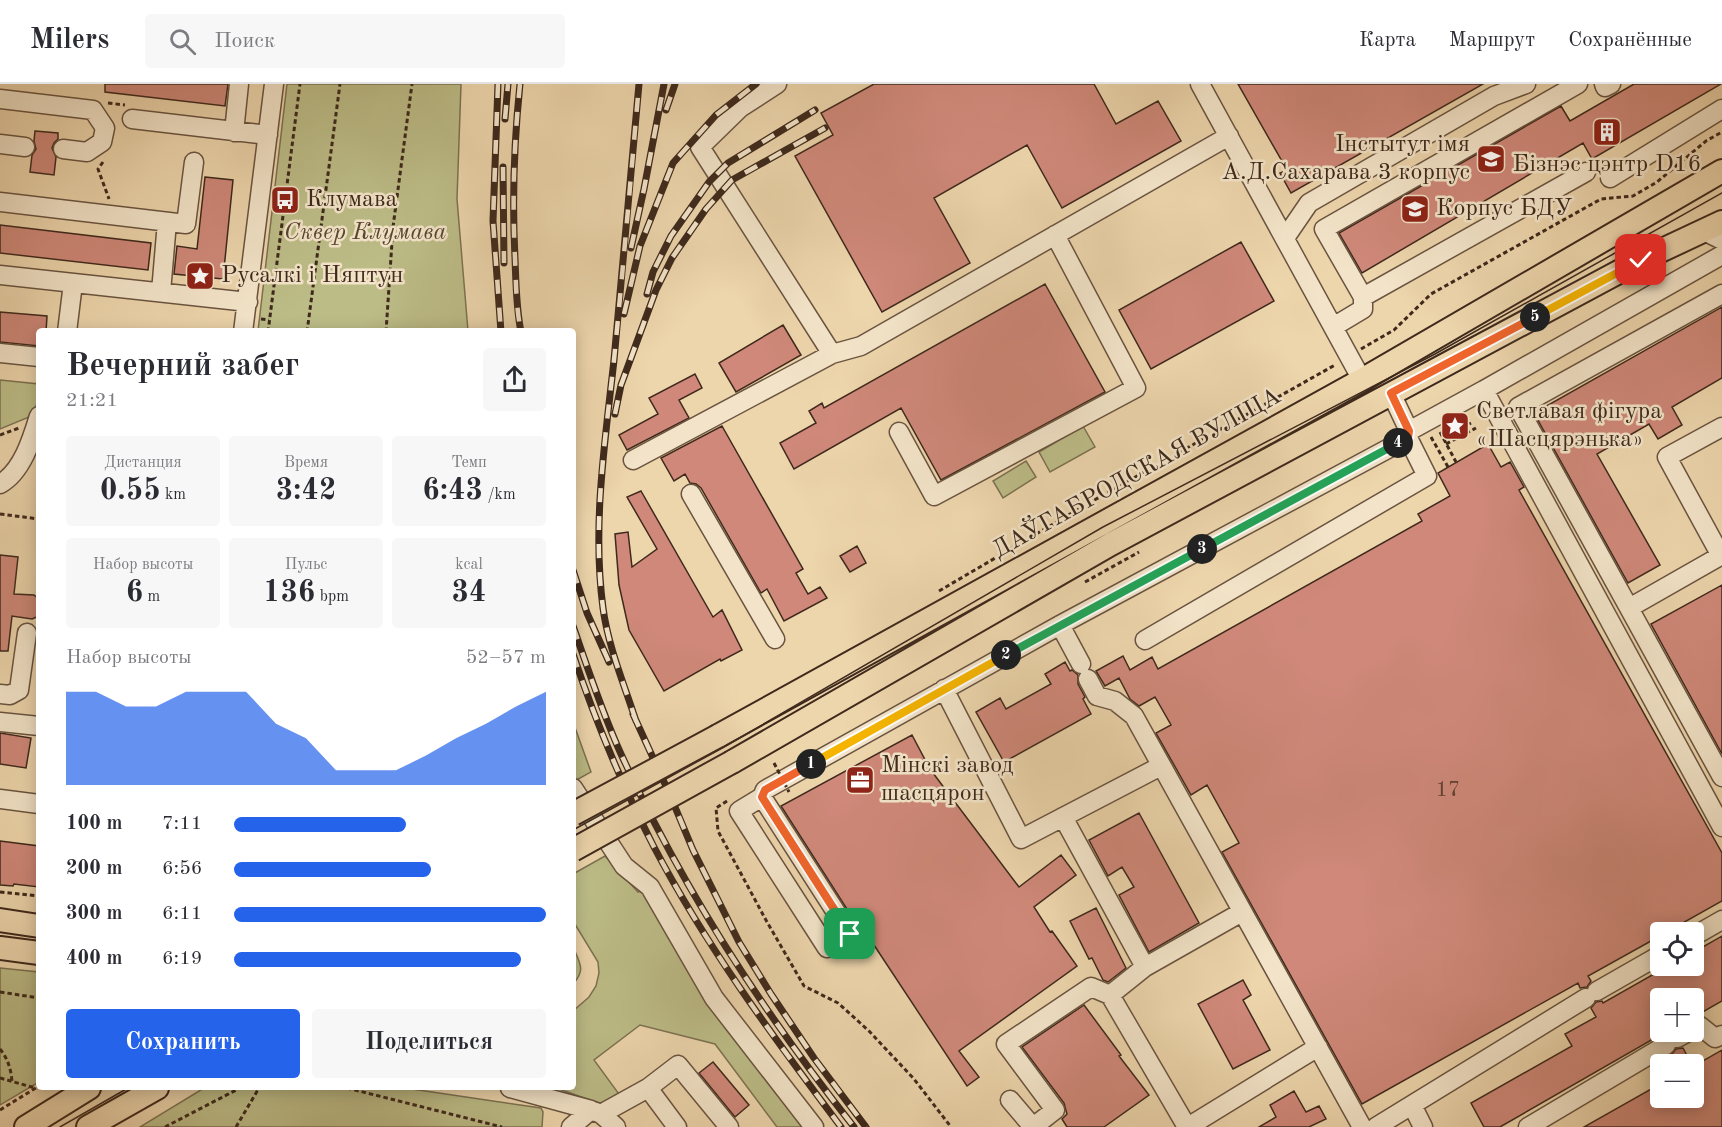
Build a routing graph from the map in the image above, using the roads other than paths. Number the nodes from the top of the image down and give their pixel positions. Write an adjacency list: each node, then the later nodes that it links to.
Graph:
1 (239, 84): 12 (street)
2 (274, 84): 13 (street)
3 (777, 84): 38 (street)
4 (1200, 84): 14 (street)
5 (1526, 84): 26 (street)
6 (1578, 84): 32 (street)
7 (1604, 84): 8 (street)
8 (1611, 84)
9 (0, 99): 17 (street)
10 (1722, 109): 21 (street)
11 (132, 119): 12 (street)
12 (234, 132): 13 (street)
13 (268, 135): 33 (street)
14 (1229, 136): 25 (street); 26 (street)
15 (0, 144): 16 (street)
16 (25, 147)
17 (63, 149)
18 (194, 162): 23 (street)
19 (1722, 171): 40 (main road, ДАЎГАБРОДСКАЯ ВУЛІЦА)
20 (1586, 172): 32 (street)
21 (1610, 178)
22 (0, 202): 23 (street)
23 (167, 222): 30 (street)
24 (1716, 231): 42 (main road, ДАЎГАБРОДСКАЯ ВУЛІЦА)
25 (1055, 235): 38 (street); 45 (street)
26 (1285, 238): 34 (street)
27 (1722, 255): 41 (street)
28 (0, 275): 29 (street)
29 (73, 283): 30 (street); 35 (street)
30 (161, 292): 33 (street)
31 (1722, 294): 51 (street)
32 (1363, 297): 34 (street)
33 (248, 302): 36 (street)
34 (1333, 327): 40 (street)
35 (68, 328)
36 (244, 328)
37 (0, 353): 39 (street)
38 (832, 354): 47 (street)
39 (36, 357)
40 (1362, 380): 66 (main road, ДАЎГАБРОДСКАЯ ВУЛІЦА, bridge)
41 (1484, 390): 46 (street); 68 (street)
42 (1391, 393): 46 (street); 69 (main road, ДАЎГАБРОДСКАЯ ВУЛІЦА, bridge)
43 (36, 425): 48 (street)
44 (1722, 427): 50 (street)
45 (899, 432)
46 (1409, 434): 52 (street); 55 (street)
47 (633, 460)
48 (0, 484)
49 (691, 494): 54 (street)
50 (1722, 555): 51 (street)
51 (1629, 608): 61 (street)
52 (1060, 625): 56 (street); 60 (street)
53 (27, 633): 57 (street)
54 (775, 639)
55 (1145, 640)
56 (944, 689): 63 (street); 67 (street)
57 (0, 694)
58 (0, 722): 59 (street)
59 (36, 726)
60 (1161, 766): 67 (street); 70 (street)
61 (1722, 777)
62 (576, 793): 97 (street)
63 (762, 797): 63 (street)
64 (0, 800): 65 (street)
65 (36, 804)
66 (576, 812)
67 (1063, 817): 78 (street)
68 (1722, 827)
69 (576, 848)
70 (1242, 912): 78 (street); 83 (street)
71 (0, 920): 73 (main road)
72 (1722, 920): 74 (street)
73 (36, 926)
74 (1704, 930)
75 (0, 948): 76 (main road)
76 (36, 953)
77 (1650, 961): 89 (street)
78 (1145, 967): 79 (street)
79 (1110, 995): 88 (street); 98 (street)
80 (1704, 1029): 81 (street)
81 (1722, 1035)
82 (1670, 1042): 102 (street)
83 (1318, 1047): 98 (street); 99 (street)
84 (648, 1088): 90 (street); 95 (street); 96 (street)
85 (86, 1090): 91 (main road)
86 (153, 1090): 92 (main road)
87 (517, 1090): 90 (street)
88 (1010, 1100)
89 (1412, 1105): 100 (street); 101 (street)
90 (596, 1112): 93 (street); 94 (street)
91 (26, 1127)
92 (88, 1127)
93 (571, 1127)
94 (616, 1127)
95 (678, 1127)
96 (729, 1127)
97 (813, 1127)
98 (1187, 1127)
99 (1362, 1127)
100 (1376, 1127)
101 (1423, 1127)
102 (1527, 1127)

